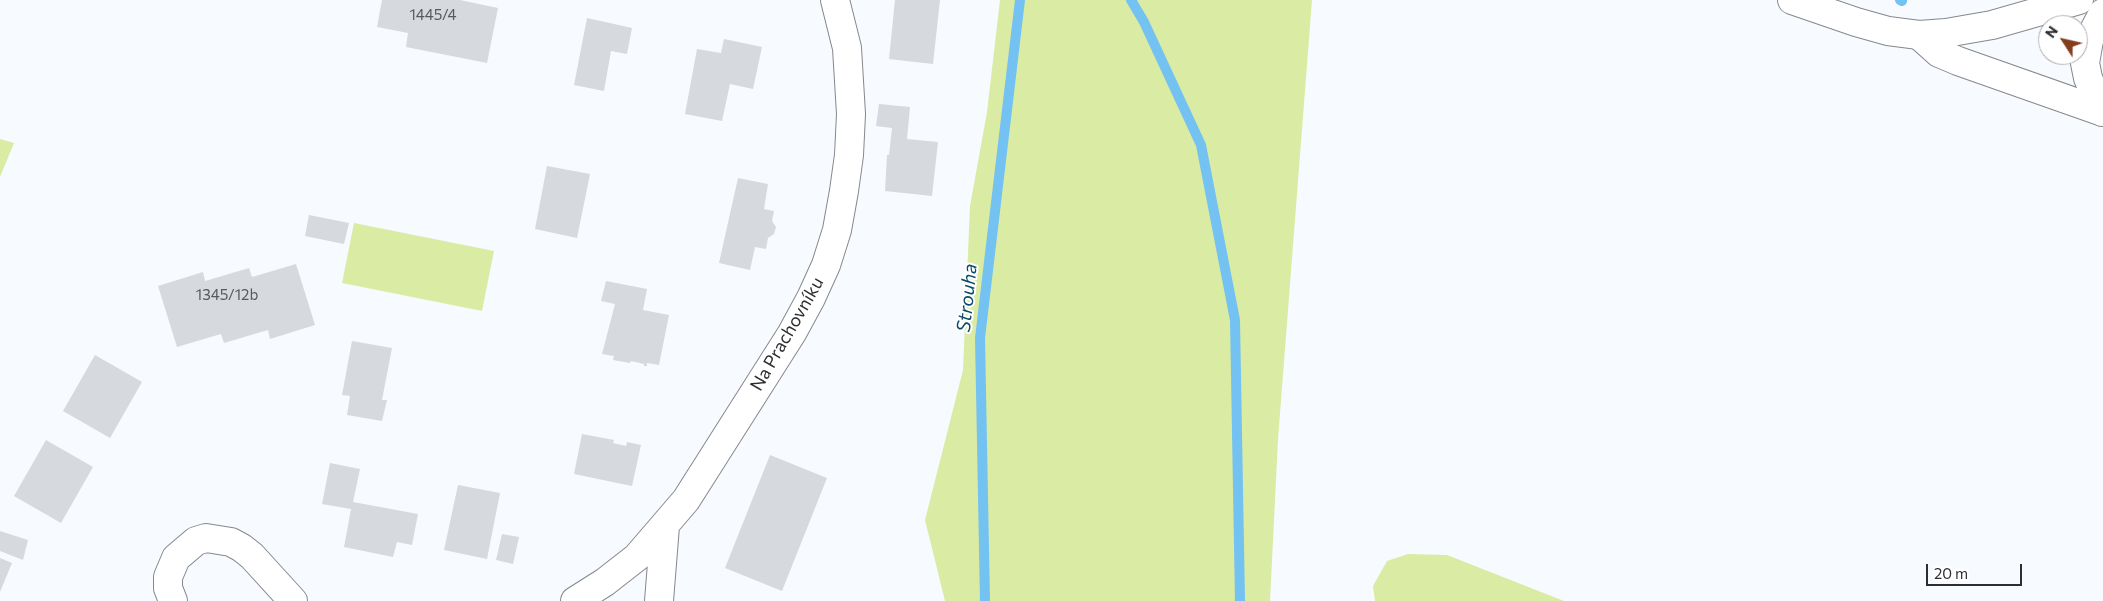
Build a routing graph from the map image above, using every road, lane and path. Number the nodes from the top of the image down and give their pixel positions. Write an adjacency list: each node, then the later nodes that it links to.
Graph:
1 (835, 0): 7 (street, Na Prachovníku)
2 (1792, 0): 5 (street)
3 (2079, 0): 5 (street)
4 (2103, 13): 6 (street)
5 (1919, 35): 6 (street)
6 (2102, 112)
7 (665, 526): 10 (street, Na Prachovníku); 11 (street)
8 (173, 601): 9 (street)
9 (293, 601)
10 (575, 601)
11 (659, 601)

